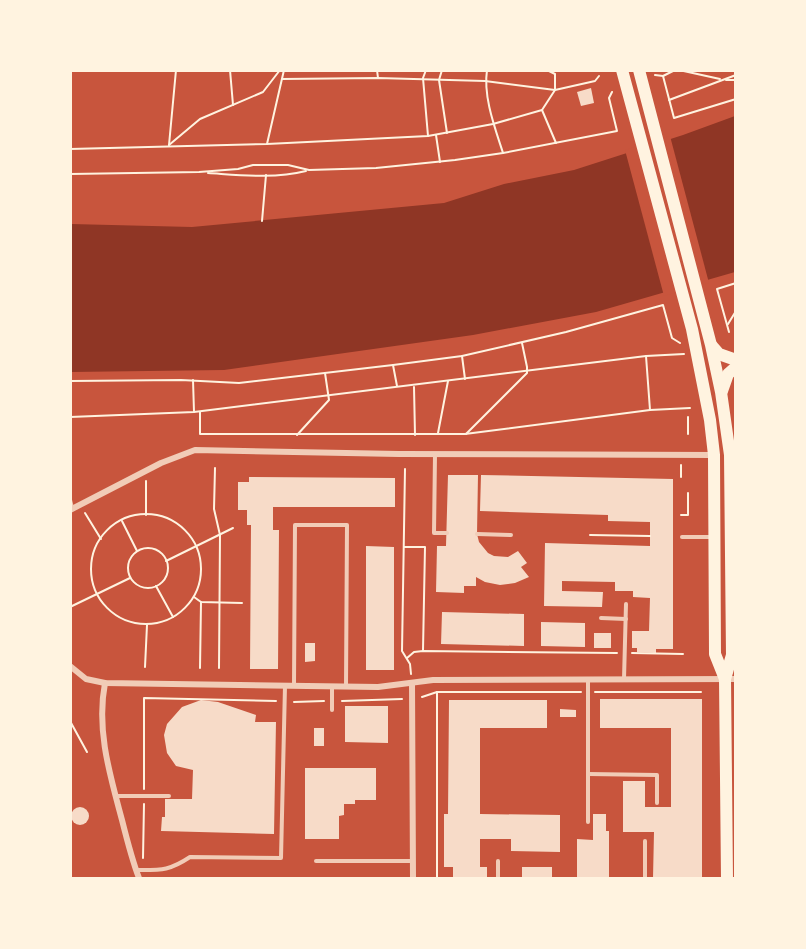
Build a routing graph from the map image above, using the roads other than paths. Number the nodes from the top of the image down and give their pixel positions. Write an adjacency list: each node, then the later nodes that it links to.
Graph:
1 (622, 70): 9 (main road)
2 (639, 70): 3 (main road)
3 (711, 345): 4 (main road); 6 (main road)
4 (735, 360)
5 (735, 367): 6 (main road)
6 (721, 392): 7 (main road); 10 (main road)
7 (735, 411)
8 (435, 454): 9 (street); 12 (street); 13 (lane)
9 (714, 455): 10 (main road); 17 (main road)
10 (733, 455): 24 (main road)
11 (70, 500): 12 (lane)
12 (71, 509)
13 (447, 533)
14 (477, 534): 15 (lane)
15 (511, 535)
16 (682, 537): 17 (lane)
17 (715, 537): 24 (main road)
18 (626, 604): 20 (lane)
19 (601, 618): 20 (lane)
20 (626, 619): 23 (lane)
21 (70, 666): 25 (street)
22 (588, 679): 23 (street); 26 (street); 32 (lane)
23 (624, 679): 24 (street)
24 (730, 679): 46 (main road)
25 (105, 683): 27 (street); 33 (street)
26 (412, 683): 30 (street); 39 (street)
27 (285, 686): 28 (street); 41 (lane)
28 (294, 686): 29 (street); 30 (lane)
29 (332, 686): 30 (street); 31 (lane)
30 (346, 686)
31 (332, 710)
32 (588, 774): 35 (lane); 36 (lane)
33 (116, 796): 34 (lane); 41 (street)
34 (169, 796)
35 (657, 803)
36 (588, 822)
37 (645, 841): 45 (lane)
38 (316, 861): 39 (lane)
39 (413, 861): 43 (street)
40 (498, 861): 44 (lane)
41 (135, 870): 42 (street)
42 (139, 879)
43 (413, 879)
44 (498, 879)
45 (645, 879)
46 (727, 879)

